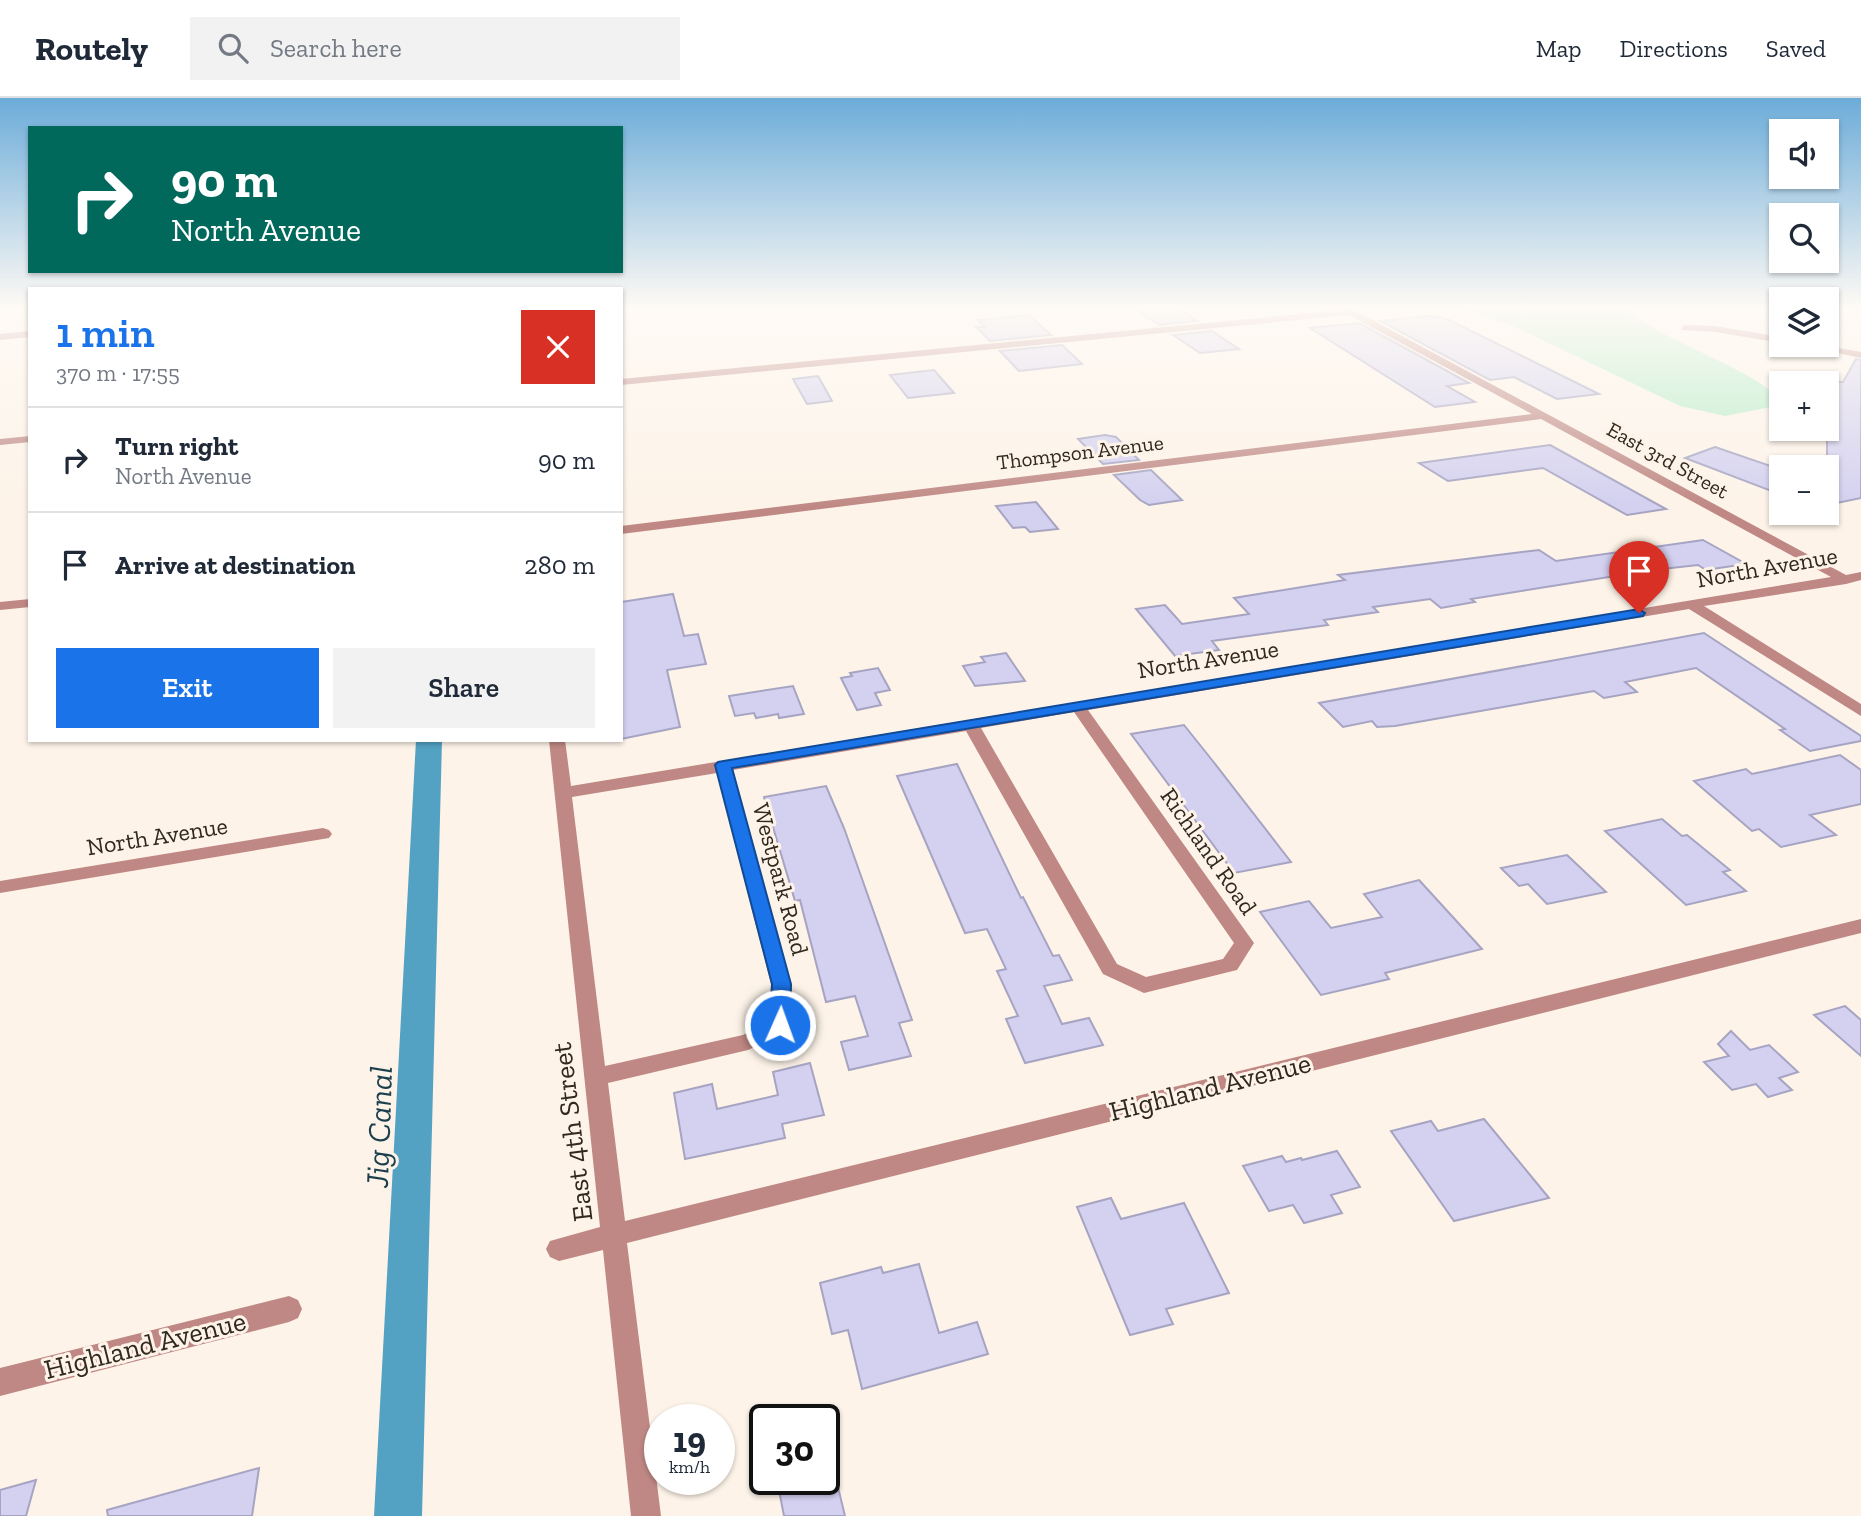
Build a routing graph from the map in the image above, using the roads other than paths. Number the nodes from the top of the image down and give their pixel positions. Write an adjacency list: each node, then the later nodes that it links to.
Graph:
1 (691, 375): 3 (street)
2 (1467, 375): 4 (street, East 3rd Street)
3 (623, 382)
4 (1543, 416): 7 (street, Thompson Avenue); 9 (street, East 3rd Street)
5 (28, 439): 6 (street)
6 (0, 442)
7 (623, 530)
8 (1861, 576): 9 (street, North Avenue)
9 (1844, 579): 10 (street, East 3rd Street); 12 (street, North Avenue)
10 (1861, 588)
11 (28, 603): 13 (street)
12 (1691, 604): 14 (street, North Avenue); 15 (street)
13 (0, 606)
14 (1077, 706): 16 (street, North Avenue); 16 (street, Richland Road)
15 (1861, 711)
16 (970, 723): 18 (street, North Avenue)
17 (557, 742): 19 (street, East 4th Street)
18 (723, 765): 19 (street, North Avenue); 23 (street, Westpark Road)
19 (563, 793): 23 (street, East 4th Street)
20 (323, 834): 21 (street, North Avenue)
21 (0, 887)
22 (1861, 926): 24 (street, Highland Avenue)
23 (595, 1077): 24 (street, East 4th Street)
24 (615, 1235): 25 (street, Highland Avenue); 28 (street, East 4th Street)
25 (559, 1249)
26 (289, 1309): 27 (street, Highland Avenue)
27 (0, 1382)
28 (646, 1516)

